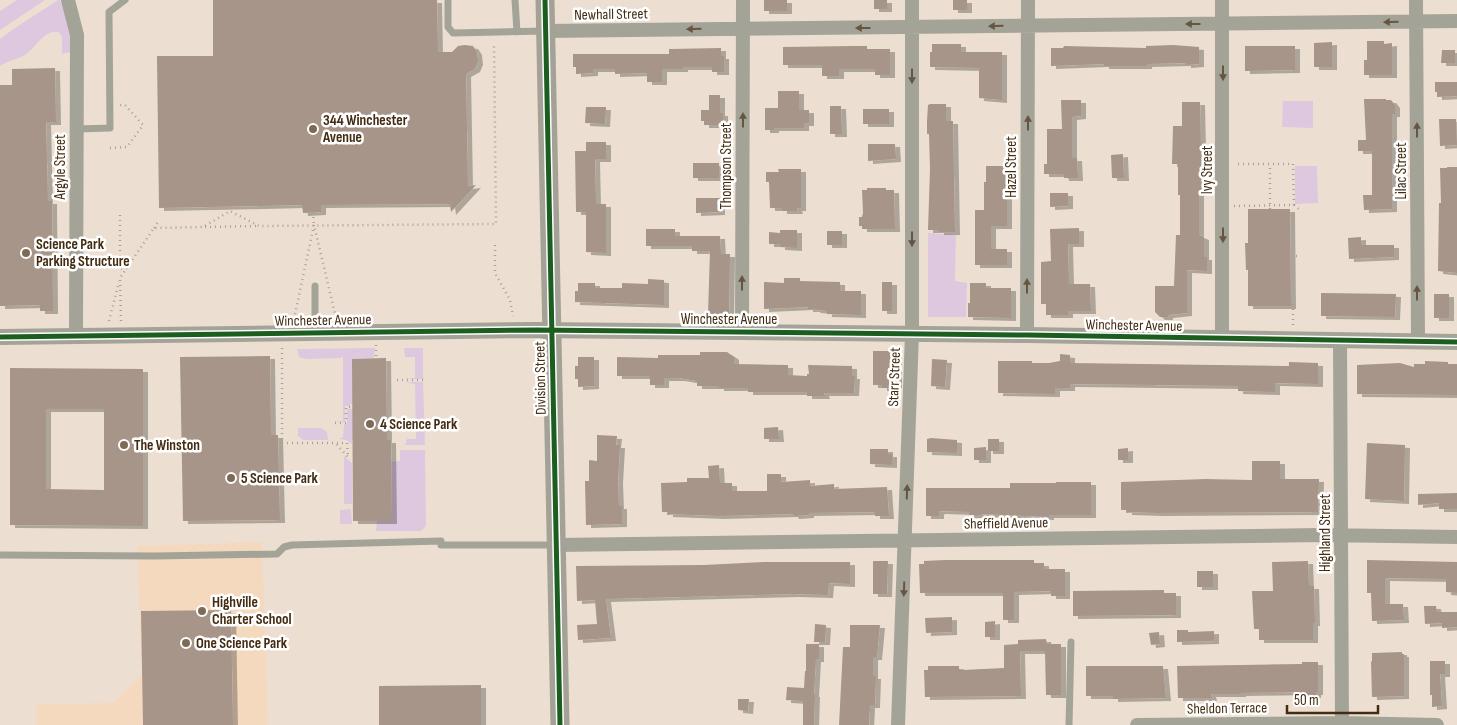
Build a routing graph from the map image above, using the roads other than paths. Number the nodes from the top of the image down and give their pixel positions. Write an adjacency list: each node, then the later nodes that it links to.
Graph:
1 (68, 0): 19 (street, Argyle Street)
2 (125, 0): 19 (lane)
3 (448, 0): 18 (lane)
4 (515, 0): 18 (lane)
5 (545, 0): 17 (main road, Division Street)
6 (743, 0): 15 (street, Thompson Street)
7 (912, 0): 16 (street, Starr Street)
8 (1028, 0): 14 (street, Hazel Street)
9 (1222, 0): 13 (street, Ivy Street)
10 (1416, 0): 12 (street, Lilac Street)
11 (1457, 21): 12 (street, Newhall Street)
12 (1416, 22): 13 (street, Newhall Street, one-way to 13); 30 (street, Lilac Street, one-way to 12)
13 (1222, 24): 14 (street, Newhall Street, one-way to 14); 28 (street, Ivy Street, one-way to 28)
14 (1028, 25): 16 (street, Newhall Street, one-way to 16); 25 (street, Hazel Street, one-way to 14)
15 (743, 28): 16 (street, Newhall Street, one-way to 15); 17 (street, Newhall Street, one-way to 17); 22 (street, Thompson Street, one-way to 15)
16 (912, 28): 24 (street, Starr Street, one-way to 24)
17 (545, 31): 18 (lane); 21 (main road, Division Street)
18 (517, 32)
19 (77, 129): 27 (street, Argyle Street)
20 (315, 286): 23 (lane)
21 (551, 330): 22 (street, Winchester Avenue); 23 (street, Winchester Avenue); 35 (main road, Division Street)
22 (742, 331): 24 (street, Winchester Avenue)
23 (315, 332): 27 (street, Winchester Avenue)
24 (912, 333): 25 (street, Winchester Avenue); 34 (street, Starr Street, one-way to 24)
25 (1027, 335): 28 (street, Winchester Avenue)
26 (0, 336): 27 (street, Winchester Avenue)
27 (76, 336)
28 (1222, 339): 29 (street, Winchester Avenue)
29 (1340, 341): 30 (street, Winchester Avenue); 32 (street, Highland Street)
30 (1418, 341): 31 (street, Winchester Avenue)
31 (1457, 342)
32 (1341, 535): 33 (street, Sheffield Avenue); 34 (street, Sheffield Avenue); 38 (street, Highland Street)
33 (1457, 537)
34 (906, 540): 35 (street, Sheffield Avenue); 40 (street, Starr Street, one-way to 40)
35 (556, 545): 36 (lane); 39 (main road, Division Street)
36 (0, 555)
37 (1071, 642): 41 (lane)
38 (1342, 724): 42 (street, Sheldon Terrace); 43 (street, Sheldon Terrace)
39 (560, 725)
40 (898, 725)
41 (1070, 725)
42 (1137, 725)
43 (1437, 725)

